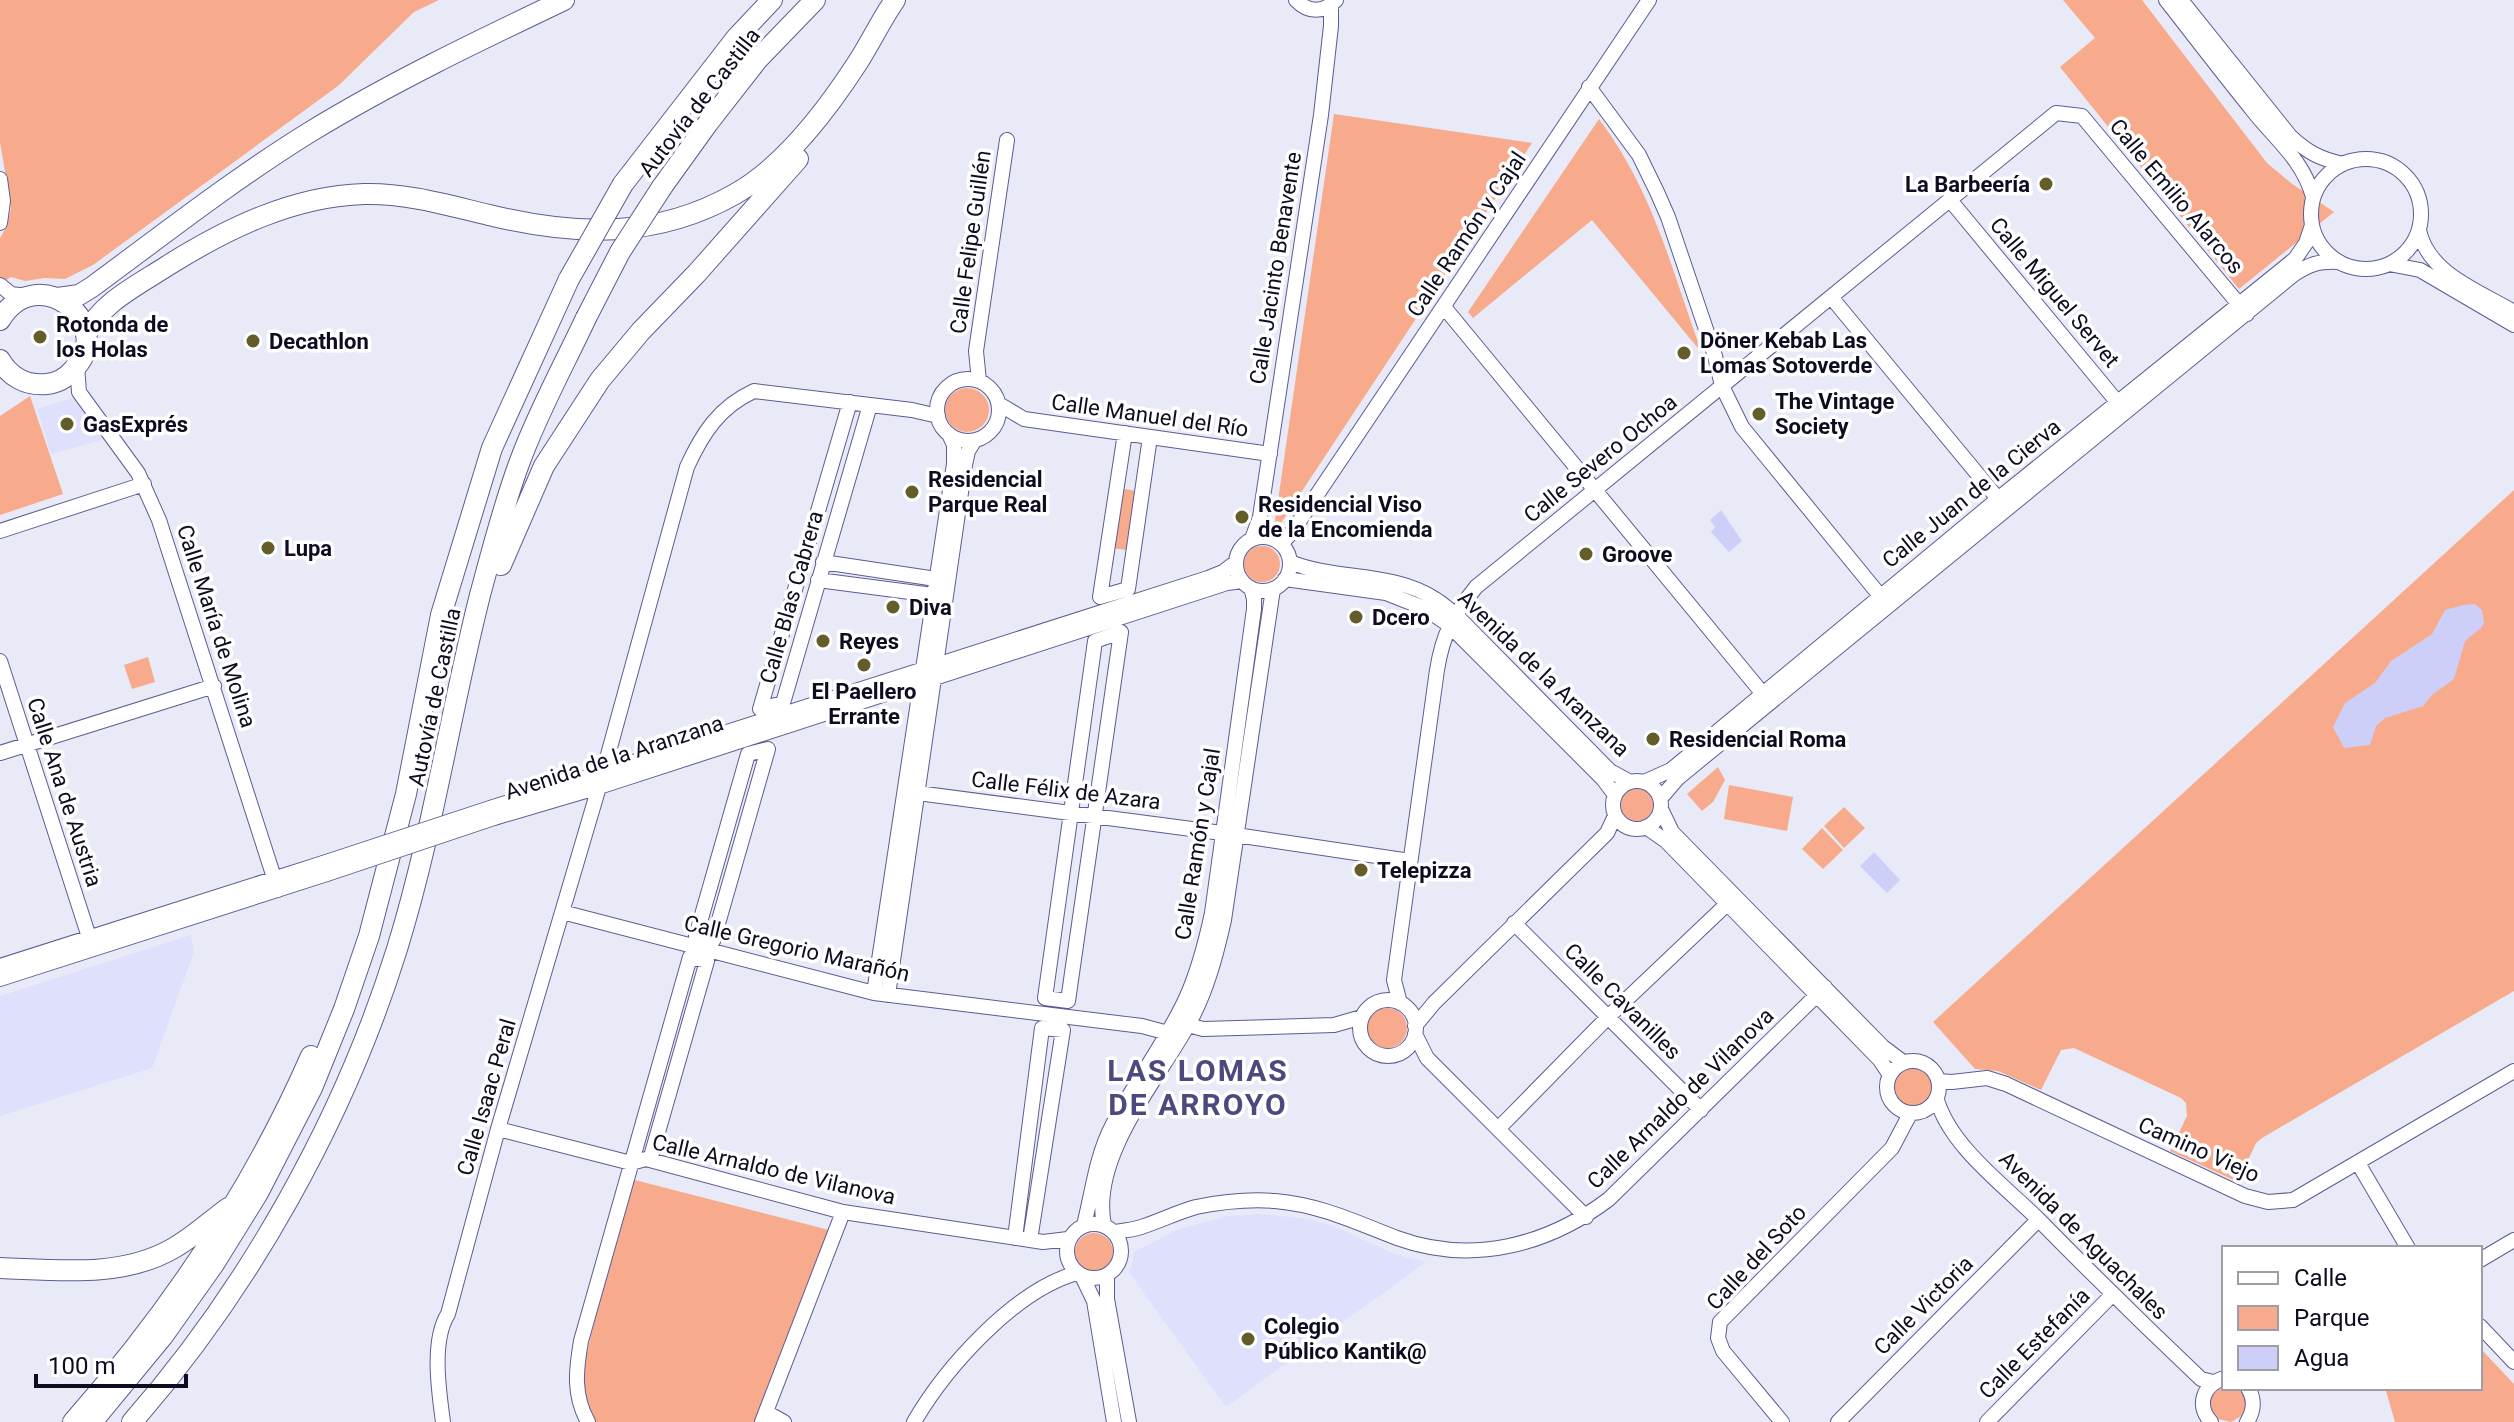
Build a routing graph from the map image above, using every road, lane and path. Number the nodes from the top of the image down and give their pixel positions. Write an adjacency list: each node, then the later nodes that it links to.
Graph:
1 (564, 0): 26 (highway)
2 (772, 0): 72 (highway, Autovía de Castilla, bridge)
3 (815, 0): 79 (highway, Autovía de Castilla, bridge)
4 (895, 0): 10 (highway)
5 (1296, 0): 9 (street)
6 (1649, 0): 11 (street, Calle Ramón y Cajal)
7 (2166, 0): 16 (street)
8 (2181, 0): 14 (street)
9 (1329, 5): 56 (street, Calle Jacinto Benavente)
10 (857, 64): 33 (highway); 79 (highway)
11 (1589, 87): 28 (street, Calle Ramón y Cajal); 41 (street)
12 (2069, 113): 17 (street, Calle Severo Ochoa); 29 (street, Calle Emilio Alarcos)
13 (1007, 140): 34 (street, Calle Felipe Guillén)
14 (2343, 164): 16 (street); 20 (street)
15 (0, 179): 18 (street)
16 (2313, 197): 19 (street)
17 (1950, 200): 25 (street, Calle Severo Ochoa); 47 (street, Calle Miguel Servet)
18 (0, 223)
19 (2312, 225): 21 (street); 29 (street, Calle Juan de la Cierva)
20 (2419, 230): 22 (street); 30 (street)
21 (2339, 262): 22 (street); 29 (street, Calle Juan de la Cierva)
22 (2389, 264): 32 (street)
23 (0, 285): 24 (street)
24 (27, 296): 26 (highway); 31 (highway)
25 (1831, 297): 41 (street, Calle Severo Ochoa); 59 (street)
26 (58, 298): 33 (highway)
27 (0, 302): 31 (street)
28 (1444, 307): 58 (street); 62 (street, Calle Ramón y Cajal)
29 (2243, 308): 47 (street, Calle Juan de la Cierva)
30 (2514, 312)
31 (0, 319)
32 (2514, 325)
33 (86, 335): 36 (highway)
34 (976, 351): 38 (street, Calle Felipe Guillén); 39 (street, Calle Felipe Guillén)
35 (0, 360): 37 (highway)
36 (77, 366): 40 (highway); 42 (street)
37 (9, 380): 40 (highway)
38 (961, 380): 39 (street); 43 (street)
39 (979, 381): 45 (street)
40 (48, 384): 42 (street)
41 (1722, 386): 58 (street, Calle Severo Ochoa); 71 (street)
42 (79, 392): 57 (street, Calle María de Molina)
43 (940, 399): 48 (street); 49 (street)
44 (850, 402): 46 (street); 66 (street, Calle Blas Cabrera); 82 (street, Calle Isaac Peral)
45 (999, 404): 50 (street, Calle Manuel del Río); 51 (street)
46 (870, 405): 48 (street); 63 (street, Calle Blas Cabrera)
47 (2122, 407): 59 (street, Calle Juan de la Cierva)
48 (912, 410): 49 (street)
49 (938, 416): 53 (street)
50 (1024, 419): 51 (street, Calle Manuel del Río); 52 (street, Calle Manuel del Río)
51 (994, 427): 55 (street)
52 (1125, 433): 54 (street, Calle Manuel del Río); 69 (street)
53 (949, 434): 55 (street); 65 (street)
54 (1150, 437): 56 (street, Calle Manuel del Río); 69 (street)
55 (975, 440): 76 (street)
56 (1270, 454): 61 (street, Calle Jacinto Benavente)
57 (144, 484): 60 (street); 77 (street, Calle María de Molina)
58 (1594, 491): 73 (street, Calle Severo Ochoa); 78 (street)
59 (2003, 504): 71 (street, Calle Juan de la Cierva)
60 (0, 531)
61 (1258, 538): 62 (street); 64 (street)
62 (1285, 552): 67 (street); 73 (street, Avenida de la Aranzana)
63 (823, 562): 65 (street); 66 (street, Calle Blas Cabrera)
64 (1236, 562): 68 (street); 74 (street, Avenida de la Aranzana)
65 (936, 579): 70 (street)
66 (818, 580): 70 (street)
67 (1279, 584): 68 (street); 73 (street, Avenida de la Aranzana); 91 (street, Calle Ramón y Cajal)
68 (1247, 585): 74 (street, Avenida de la Aranzana); 91 (street, Calle Ramón y Cajal)
69 (1114, 593): 74 (street)
70 (933, 595): 76 (street)
71 (1885, 602): 78 (street, Calle Juan de la Cierva)
72 (441, 615): 129 (highway); 154 (highway, Autovía de Castilla)
73 (1452, 620): 83 (street, Avenida de la Aranzana); 85 (street, Avenida de la Aranzana); 92 (street, Calle Severo Ochoa)
74 (1110, 622): 76 (street, Avenida de la Aranzana); 87 (street); 88 (street)
75 (0, 661): 80 (street, Calle Ana de Austria)
76 (928, 674): 82 (street, Avenida de la Aranzana); 84 (street)
77 (214, 686): 80 (street); 93 (street, Calle María de Molina)
78 (1766, 699): 83 (street, Calle Juan de la Cierva); 86 (street, Calle Juan de la Cierva)
79 (451, 726): 126 (highway, Autovía de Castilla)
80 (27, 744): 81 (street); 98 (street, Calle Ana de Austria)
81 (0, 753)
82 (601, 780): 93 (street, Avenida de la Aranzana, bridge); 95 (street, Calle Isaac Peral)
83 (1637, 782): 85 (street); 86 (street)
84 (911, 792): 87 (street, Calle Félix de Azara); 103 (street)
85 (1615, 795): 89 (street)
86 (1661, 804): 90 (street); 102 (street)
87 (1072, 813): 88 (street, Calle Félix de Azara); 104 (street)
88 (1093, 815): 91 (street, Calle Félix de Azara); 104 (street)
89 (1620, 821): 90 (street); 96 (street)
90 (1646, 827): 94 (street)
91 (1229, 834): 92 (street, Calle Félix de Azara); 110 (street, Calle Ramón y Cajal); 112 (street, Calle Ramón y Cajal)
92 (1410, 861): 101 (street, Calle Severo Ochoa)
93 (276, 884): 98 (street, Avenida de la Aranzana); 100 (street, Avenida de la Aranzana)
94 (1727, 904): 102 (street); 107 (street)
95 (562, 912): 103 (street, Calle Gregorio Marañón); 123 (street, Calle Isaac Peral)
96 (1514, 923): 107 (street, Calle Cavanilles); 108 (street)
97 (696, 936): 97 (street)
98 (89, 937): 99 (street, Avenida de la Aranzana)
99 (0, 966)
100 (0, 979)
101 (1394, 980): 105 (street, Calle Severo Ochoa); 108 (street, Calle Severo Ochoa)
102 (1821, 991): 116 (street); 118 (street); 121 (street, Calle Arnaldo de Vilanova)
103 (881, 994): 109 (street, Calle Gregorio Marañón)
104 (1054, 999): 109 (street)
105 (1379, 1001): 106 (street); 108 (street)
106 (1362, 1017): 111 (street); 113 (street)
107 (1608, 1017): 121 (street, Calle Cavanilles); 124 (street)
108 (1410, 1019): 114 (street); 115 (street)
109 (1051, 1022): 112 (street, Calle Gregorio Marañón); 135 (street); 137 (street)
110 (1188, 1025): 111 (street); 134 (street, Calle Ramón y Cajal)
111 (1334, 1025): 113 (street)
112 (1168, 1033): 133 (street, Calle Ramón y Cajal)
113 (1362, 1038): 114 (street)
114 (1402, 1052): 115 (street)
115 (1427, 1058): 124 (street)
116 (1903, 1062): 118 (street); 119 (street)
117 (2514, 1071): 128 (street, Camino Viejo)
118 (1890, 1075): 122 (street)
119 (1939, 1081): 120 (street); 128 (street, Camino Viejo)
120 (1933, 1104): 122 (street); 132 (street, Avenida de Aguachales)
121 (1701, 1110): 131 (street, Calle Arnaldo de Vilanova)
122 (1905, 1112): 163 (street, Calle del Soto)
123 (498, 1129): 127 (street, Calle Arnaldo de Vilanova); 157 (street, Calle Isaac Peral)
124 (1498, 1129): 131 (street)
125 (650, 1160): 127 (street, Calle Arnaldo de Vilanova); 127 (street); 130 (street, Calle Arnaldo de Vilanova)
126 (308, 1163): 155 (highway, Autovía de Castilla); 156 (highway)
127 (631, 1163): 158 (street)
128 (2358, 1163): 138 (street)
129 (231, 1206): 141 (highway); 153 (highway)
130 (843, 1212): 135 (street, Calle Arnaldo de Vilanova); 150 (street)
131 (1586, 1217): 134 (street, Calle Arnaldo de Vilanova)
132 (2038, 1220): 145 (street, Avenida de Aguachales); 164 (street, Calle Victoria)
133 (1084, 1225): 134 (street); 139 (street)
134 (1113, 1234): 143 (street)
135 (1015, 1238): 137 (street, Calle Arnaldo de Vilanova)
136 (2514, 1240): 140 (street)
137 (1036, 1241): 139 (street, Calle Arnaldo de Vilanova)
138 (2407, 1246)
139 (1067, 1251): 142 (street); 144 (street)
140 (2482, 1259)
141 (0, 1268)
142 (1080, 1274): 143 (street); 144 (street); 161 (street)
143 (1107, 1275): 162 (street)
144 (1055, 1279): 160 (street)
145 (2112, 1295): 148 (street, Avenida de Aguachales); 165 (street, Calle Estefanía)
146 (2482, 1328): 147 (street)
147 (2514, 1362)
148 (2211, 1383): 152 (street)
149 (2254, 1391): 151 (street)
150 (764, 1417): 159 (street)
151 (2249, 1420)
152 (2207, 1421)
153 (73, 1422)
154 (92, 1422)
155 (132, 1422)
156 (151, 1422)
157 (443, 1422)
158 (588, 1422)
159 (784, 1422)
160 (914, 1422)
161 (1114, 1422)
162 (1129, 1422)
163 (1782, 1422)
164 (1838, 1422)
165 (1987, 1422)

